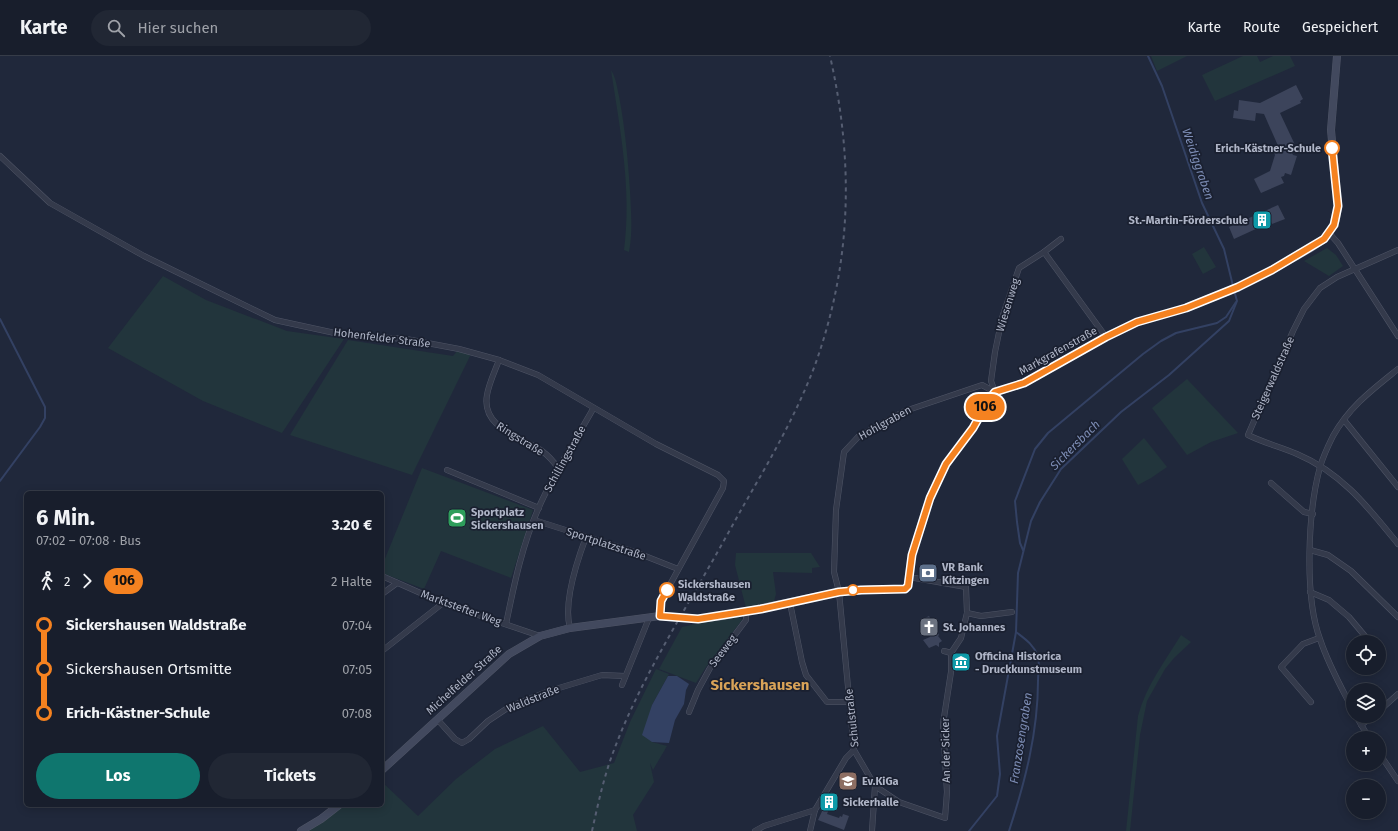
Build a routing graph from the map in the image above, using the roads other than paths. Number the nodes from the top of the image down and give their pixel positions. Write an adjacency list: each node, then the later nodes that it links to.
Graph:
1 (1337, 56): 3 (street)
2 (0, 156): 10 (street, Hohenfelder Straße)
3 (1329, 233): 7 (street); 9 (street, Markgrafenstraße)
4 (1060, 239): 6 (street, Wiesenweg)
5 (1398, 250): 7 (street)
6 (1044, 252): 9 (street); 12 (street, Wiesenweg)
7 (1354, 269): 8 (street); 15 (street, Steigerwaldstraße)
8 (1398, 336)
9 (1106, 337): 12 (street, Markgrafenstraße)
10 (499, 360): 13 (street, Hohenfelder Straße); 16 (street, Ringstraße)
11 (1398, 369): 14 (street)
12 (995, 392): 28 (street); 30 (street, Hohlgraben)
13 (593, 409): 16 (street, Schillingstraße); 26 (street, Hohenfelder Straße)
14 (1344, 420): 15 (street); 19 (street)
15 (1320, 466): 21 (street); 24 (street)
16 (559, 469): 20 (street, Schillingstraße)
17 (447, 470): 20 (street)
18 (1271, 483): 21 (street)
19 (1398, 487)
20 (538, 508): 22 (street, Schillingstraße)
21 (1313, 514): 25 (street)
22 (534, 520): 23 (street, Sportplatzstraße); 41 (street, Schillingstraße)
23 (586, 537): 26 (street, Sportplatzstraße); 42 (street)
24 (1398, 544)
25 (1310, 550): 31 (street); 39 (street)
26 (678, 569): 38 (street, Hohenfelder Straße)
27 (384, 577): 29 (street, Marktstefter Weg)
28 (909, 577): 30 (street, Michelfelder Straße); 37 (street)
29 (397, 583): 32 (street); 33 (street, Marktstefter Weg)
30 (839, 592): 34 (street, Michelfelder Straße); 53 (street, Schulstraße)
31 (1310, 592): 43 (street); 45 (street)
32 (384, 593)
33 (443, 603): 41 (street, Marktstefter Weg); 46 (street)
34 (790, 603): 35 (street, Michelfelder Straße); 53 (street)
35 (746, 612): 38 (street, Michelfelder Straße); 56 (street, Seeweg)
36 (1012, 612): 37 (street)
37 (967, 613): 48 (street)
38 (660, 616): 40 (street, Michelfelder Straße)
39 (1398, 617)
40 (649, 618): 42 (street, Michelfelder Straße); 49 (street)
41 (506, 624): 44 (street, Marktstefter Weg)
42 (570, 628): 44 (street, Michelfelder Straße)
43 (1364, 635)
44 (540, 636): 57 (street, Michelfelder Straße)
45 (1319, 638): 52 (street); 54 (street)
46 (384, 649)
47 (944, 651): 48 (street)
48 (951, 653): 69 (street, An der Sicker)
49 (625, 676): 50 (street); 57 (street, Waldstraße)
50 (622, 685)
51 (1398, 694): 55 (street)
52 (1346, 697)
53 (850, 702): 61 (street, Schulstraße)
54 (1311, 702)
55 (1386, 705)
56 (689, 712)
57 (437, 719): 63 (street, Michelfelder Straße)
58 (1364, 723): 59 (street)
59 (1361, 725): 60 (street)
60 (1365, 731)
61 (854, 750): 66 (street, Schulstraße); 68 (street)
62 (1386, 762): 64 (street)
63 (384, 768)
64 (1396, 774): 65 (street)
65 (1398, 781)
66 (875, 786): 69 (street, Schulstraße); 73 (street)
67 (336, 807): 70 (street)
68 (814, 810): 71 (street); 72 (street)
69 (945, 818)
70 (301, 831)
71 (755, 831)
72 (810, 831)
73 (872, 831)

